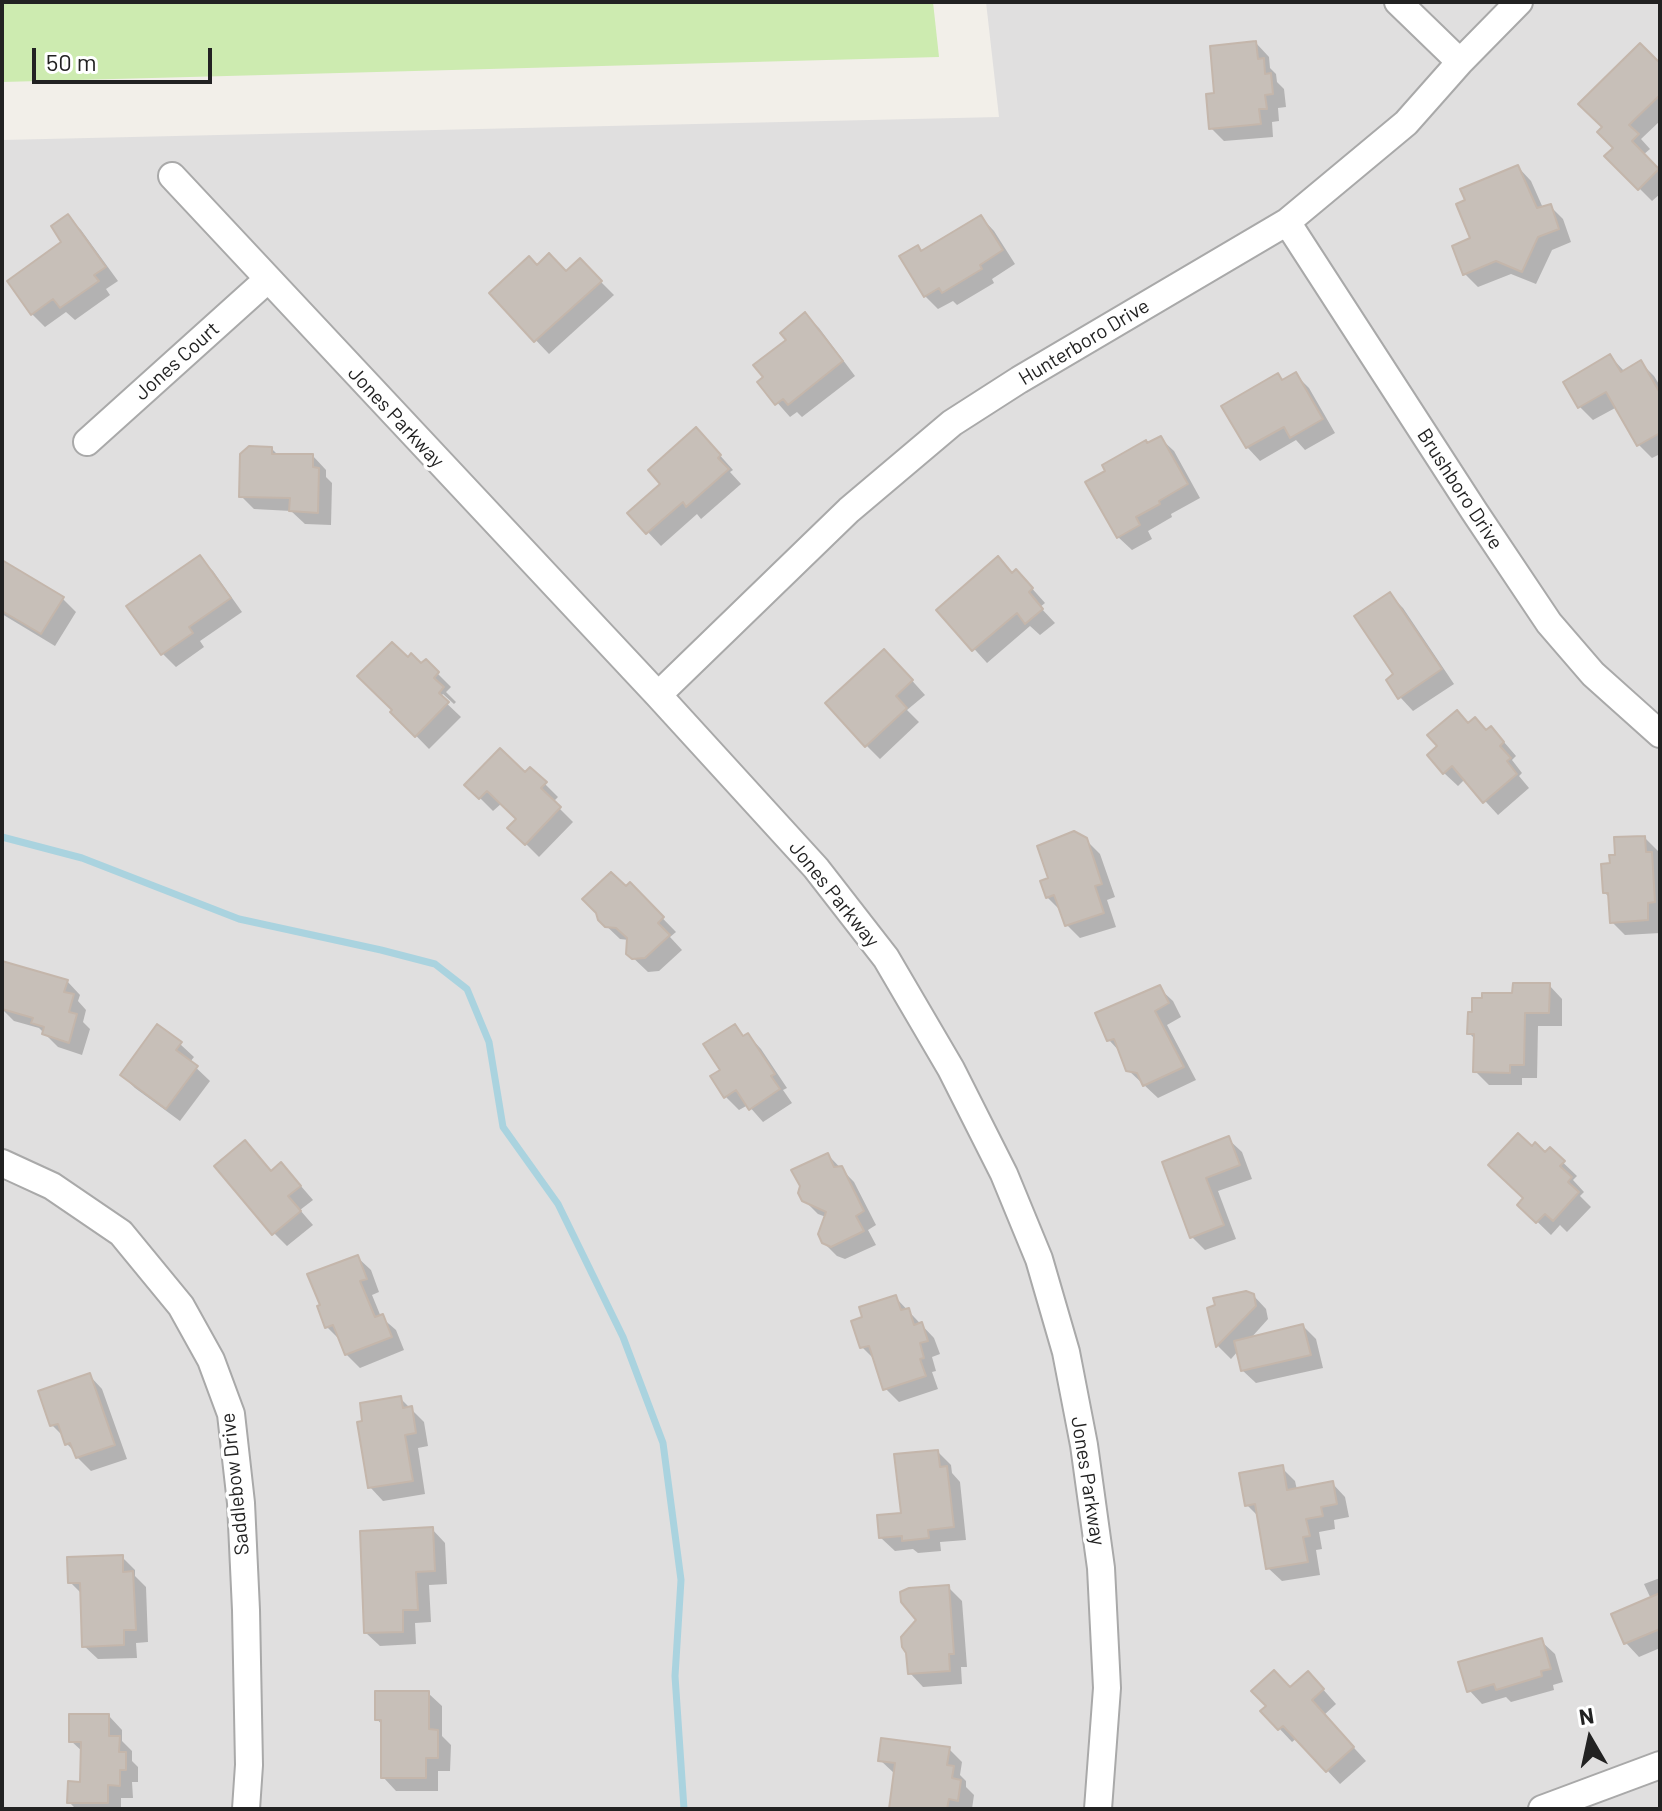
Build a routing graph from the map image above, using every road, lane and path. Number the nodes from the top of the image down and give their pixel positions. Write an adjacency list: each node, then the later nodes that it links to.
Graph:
1 (1398, 2): 3 (street)
2 (1519, 2): 3 (street, Hunterboro Drive)
3 (1460, 62): 5 (street, Hunterboro Drive)
4 (172, 176): 6 (street, Jones Parkway)
5 (1287, 222): 8 (street, Hunterboro Drive); 9 (street, Brushboro Drive)
6 (267, 280): 7 (street, Jones Court); 8 (street, Jones Parkway)
7 (87, 442)
8 (658, 695): 13 (street, Jones Parkway)
9 (1660, 734)
10 (2, 1163): 12 (street, Saddlebow Drive)
11 (1658, 1771): 14 (street)
12 (246, 1809)
13 (1098, 1809)
14 (1542, 1809)

